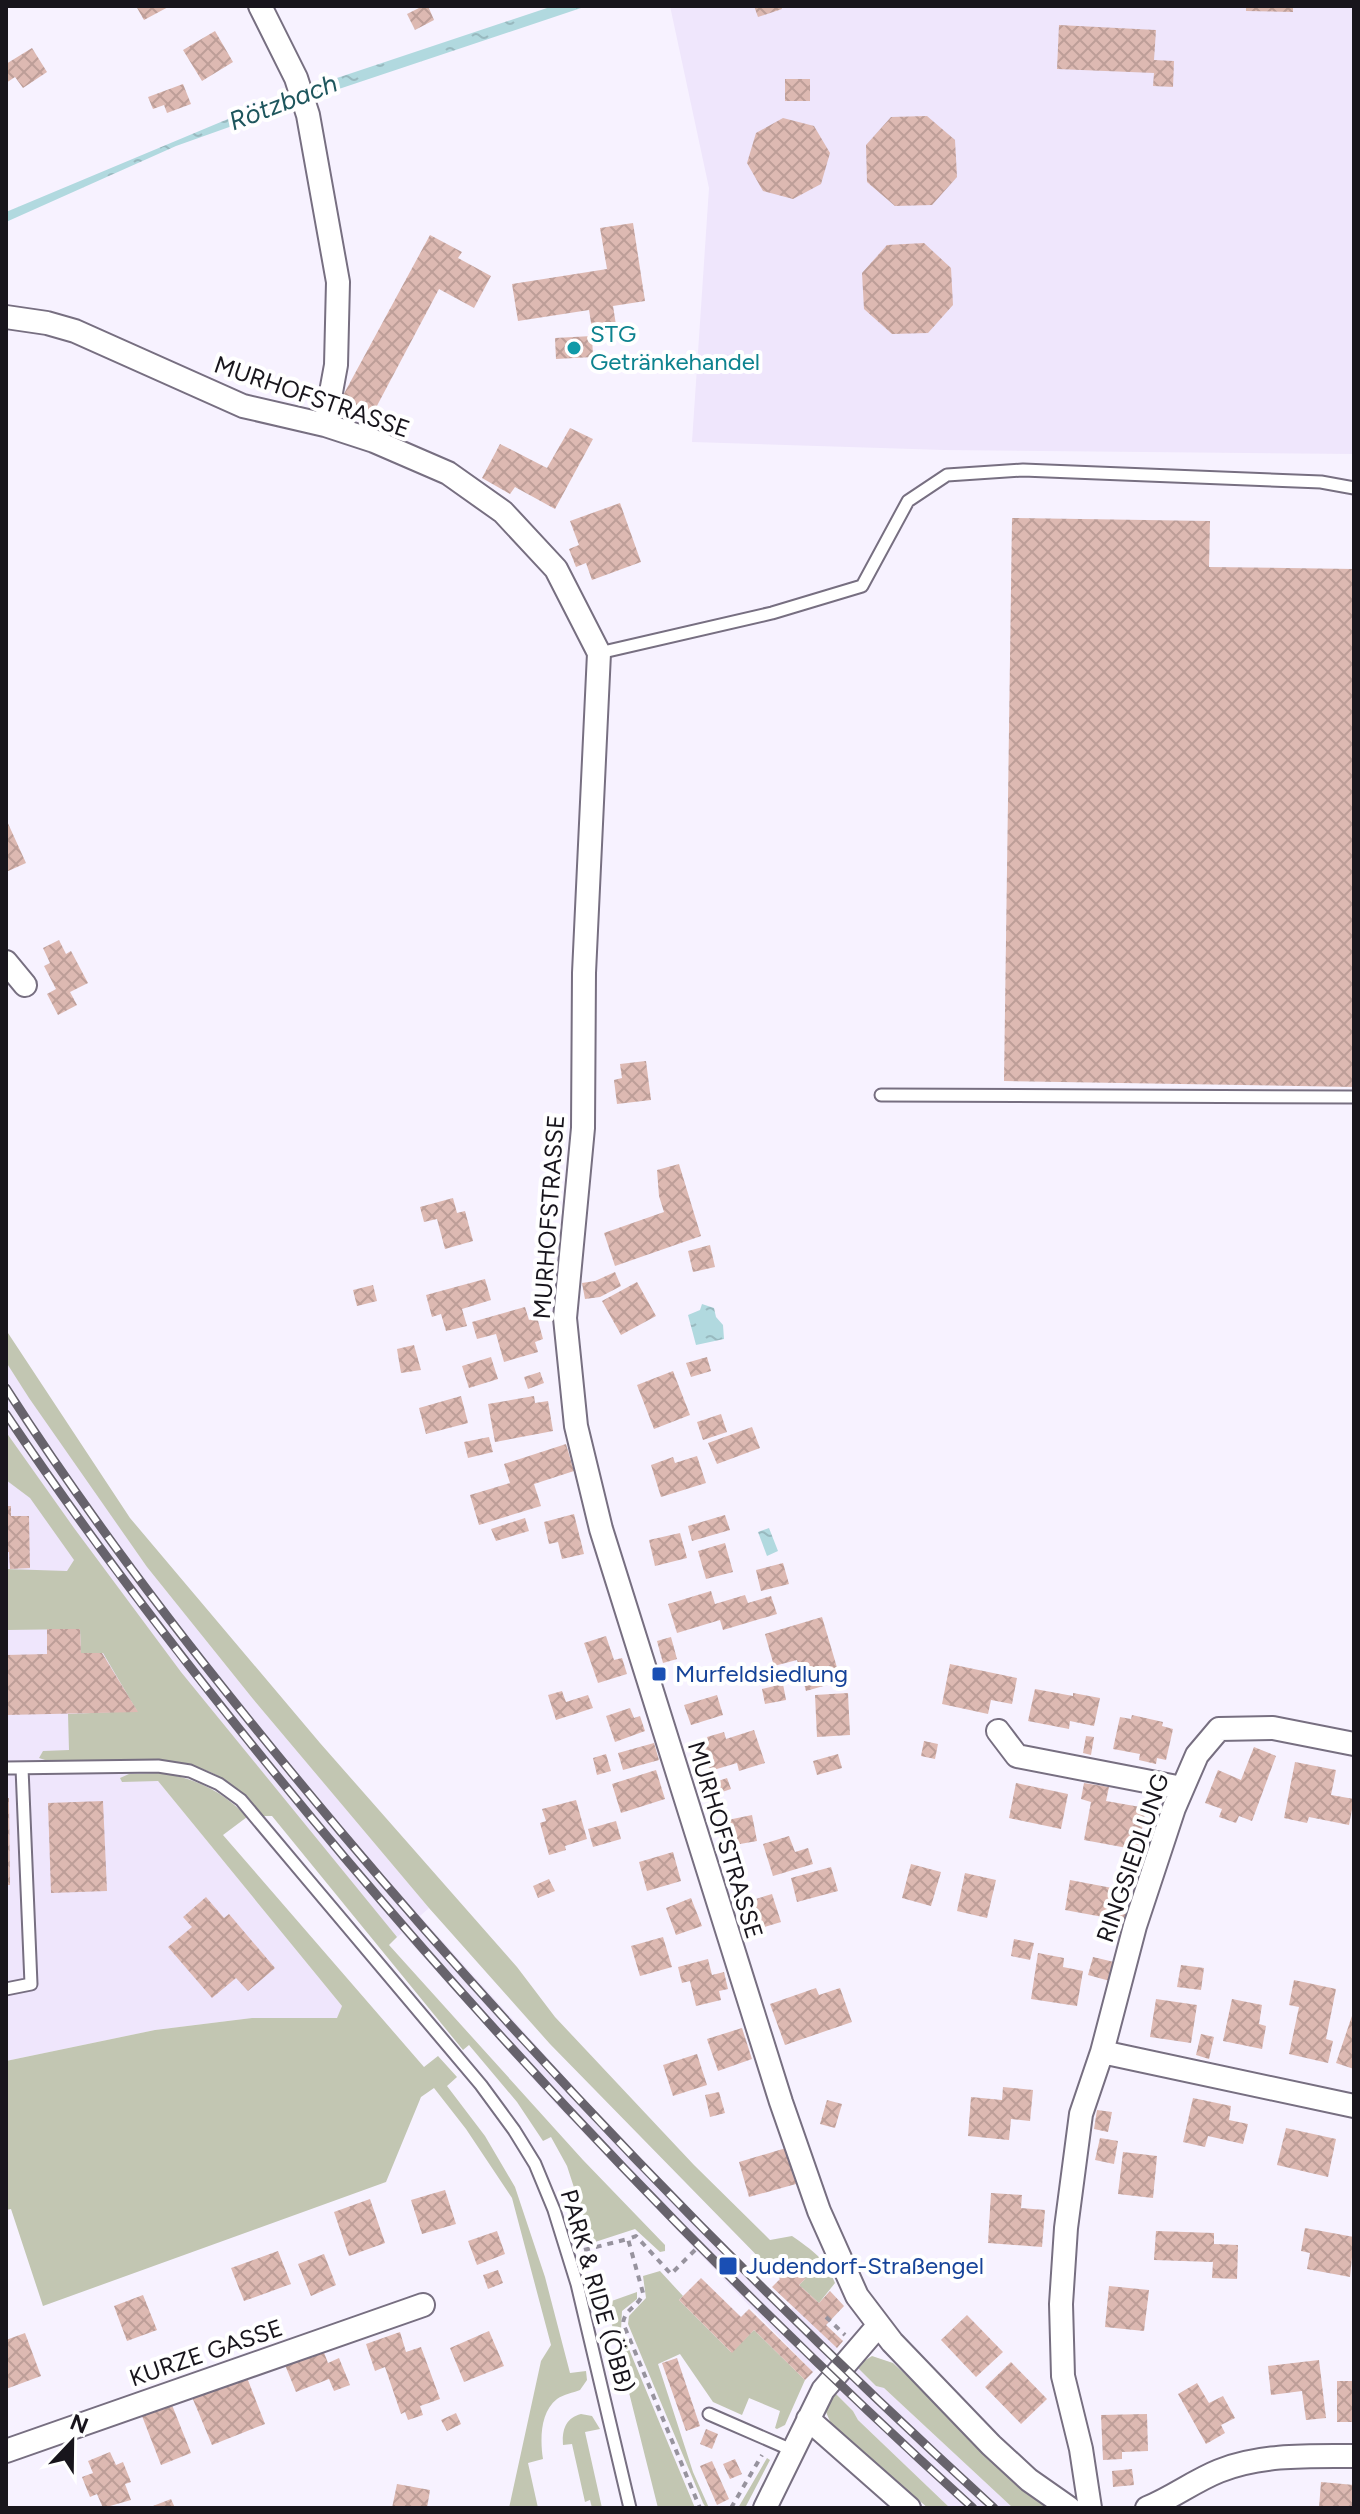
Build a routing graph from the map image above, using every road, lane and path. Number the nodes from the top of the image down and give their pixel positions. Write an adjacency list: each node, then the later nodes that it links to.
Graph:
1 (260, 6): 3 (street)
2 (6, 317): 3 (street, MURHOFSTRASSE)
3 (325, 425): 5 (street, MURHOFSTRASSE)
4 (1354, 488): 5 (lane)
5 (599, 653): 23 (street, MURHOFSTRASSE)
6 (6, 962): 7 (street)
7 (25, 985)
8 (881, 1095): 9 (lane)
9 (1354, 1097)
10 (998, 1731): 14 (street)
11 (1354, 1744): 14 (street, RINGSIEDLUNG)
12 (6, 1768): 13 (lane, PARK & RIDE (ÖBB))
13 (22, 1768): 15 (lane); 20 (lane, PARK & RIDE (ÖBB))
14 (1182, 1788): 16 (street, RINGSIEDLUNG)
15 (6, 1989)
16 (1102, 2052): 17 (street); 37 (street, RINGSIEDLUNG)
17 (1354, 2106)
18 (628, 2239): 19 (path); 20 (path); 32 (path)
19 (695, 2250)
20 (568, 2254): 31 (lane, PARK & RIDE (ÖBB))
21 (423, 2305): 28 (street, KURZE GASSE)
22 (826, 2317): 24 (path)
23 (878, 2326): 26 (street); 36 (street)
24 (846, 2337)
25 (709, 2414): 27 (lane)
26 (808, 2419): 29 (street); 35 (street)
27 (770, 2440): 29 (lane); 33 (path)
28 (6, 2451)
29 (795, 2451): 34 (street)
30 (1354, 2456): 38 (street)
31 (630, 2508)
32 (700, 2508)
33 (731, 2508)
34 (765, 2508)
35 (909, 2508)
36 (1069, 2508)
37 (1090, 2508)
38 (1147, 2508)

